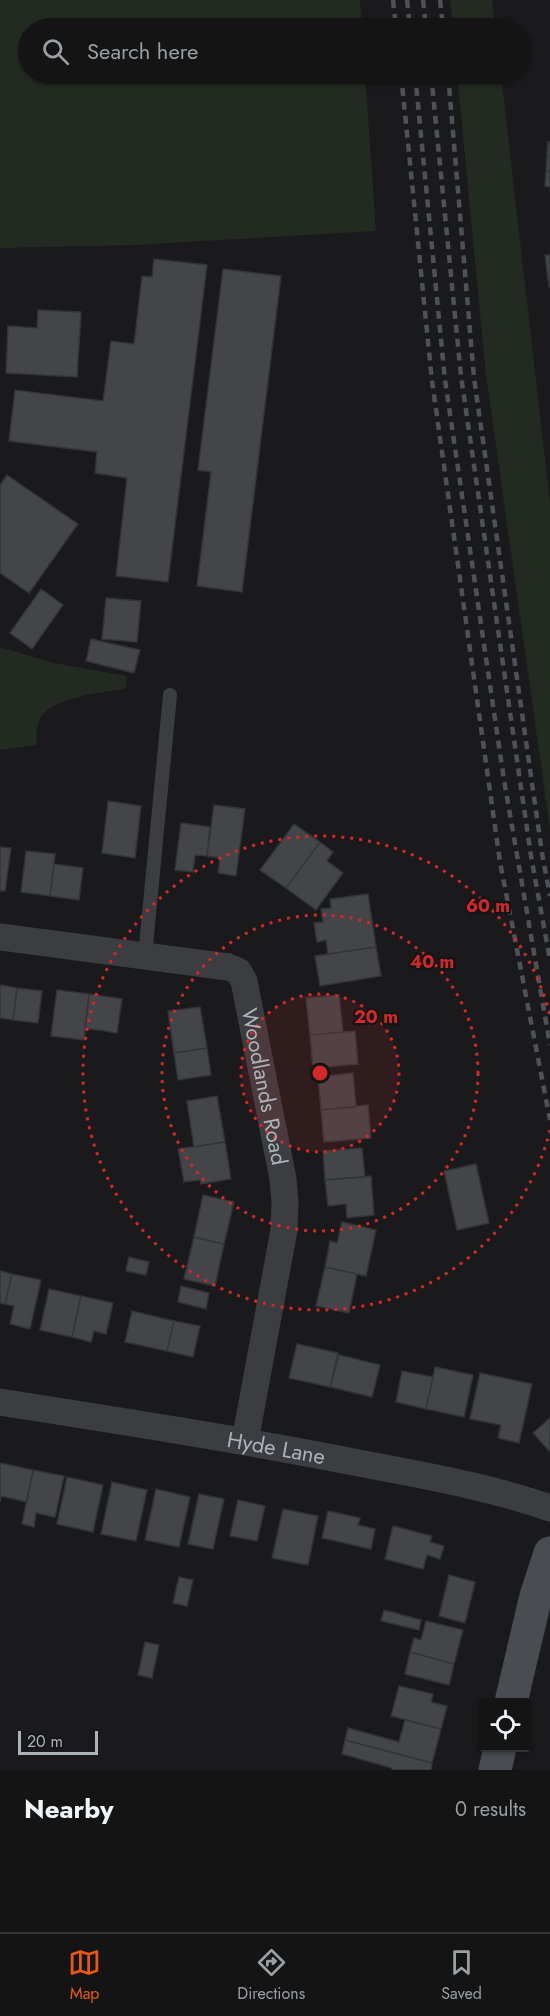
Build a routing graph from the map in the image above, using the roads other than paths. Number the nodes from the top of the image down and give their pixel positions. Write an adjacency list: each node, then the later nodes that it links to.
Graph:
1 (170, 695): 3 (lane)
2 (0, 937): 3 (street, Woodlands Road)
3 (145, 956): 5 (street, Woodlands Road)
4 (0, 1402): 5 (street, Hyde Lane)
5 (245, 1441): 6 (street, Hyde Lane)
6 (550, 1508)
7 (550, 1554): 8 (street)
8 (512, 1698)
9 (499, 1752): 10 (street)
10 (495, 1770)

